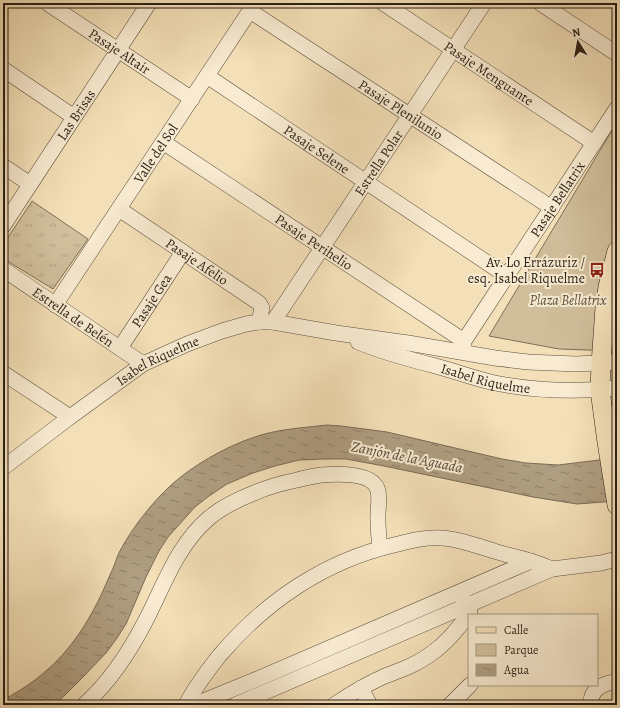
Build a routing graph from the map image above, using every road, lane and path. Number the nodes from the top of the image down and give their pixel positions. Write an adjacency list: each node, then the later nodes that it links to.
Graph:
1 (47, 3): 7 (street, Pasaje Altair)
2 (149, 3): 7 (street, Las Brisas)
3 (383, 3): 8 (street, Pasaje Menguante)
4 (484, 3): 8 (street, Estrella Polar)
5 (540, 3): 9 (street)
6 (253, 7): 11 (street, Valle del Sol); 14 (street, Pasaje Plenilunio)
7 (118, 50): 12 (street, Pasaje Altair); 15 (street, Las Brisas)
8 (453, 50): 14 (street, Estrella Polar); 17 (street, Pasaje Menguante)
9 (617, 54)
10 (3, 69): 15 (street)
11 (207, 76): 12 (street, Valle del Sol); 19 (street, Pasaje Selene)
12 (192, 99): 16 (street, Valle del Sol)
13 (617, 108): 17 (street, Pasaje Bellatrix)
14 (410, 115): 19 (street, Estrella Polar); 21 (street, Pasaje Plenilunio)
15 (74, 117): 20 (street, Las Brisas)
16 (163, 142): 22 (street, Valle del Sol); 24 (street, Pasaje Perihelio)
17 (594, 143): 21 (street, Pasaje Bellatrix)
18 (3, 166): 20 (street)
19 (366, 182): 24 (street, Estrella Polar); 28 (street, Pasaje Selene)
20 (30, 184): 23 (street, Las Brisas)
21 (552, 208): 28 (street, Pasaje Bellatrix)
22 (119, 209): 26 (street, Pasaje Afelio); 29 (street, Valle del Sol)
23 (3, 226)
24 (322, 247): 30 (street, Estrella Polar); 32 (street, Pasaje Perihelio)
25 (617, 251): 34 (main road)
26 (184, 252): 30 (street, Pasaje Afelio); 33 (street, Pasaje Gea)
27 (3, 269): 29 (street, Estrella de Belén)
28 (507, 276): 32 (street, Pasaje Bellatrix)
29 (56, 305): 33 (street, Estrella de Belén)
30 (266, 322): 31 (street, Isabel Riquelme); 35 (street, Isabel Riquelme)
31 (336, 333): 32 (street, Isabel Riquelme); 37 (street, Isabel Riquelme)
32 (463, 347): 34 (street, Isabel Riquelme)
33 (120, 348): 35 (street, Estrella de Belén)
34 (609, 363): 37 (main road)
35 (144, 364): 38 (street, Isabel Riquelme)
36 (3, 373): 38 (street)
37 (609, 389): 40 (main road)
38 (70, 417): 39 (street, Isabel Riquelme)
39 (3, 468)
40 (617, 505)
41 (380, 548): 43 (street); 50 (street); 51 (street)
42 (617, 559): 44 (street)
43 (531, 561): 44 (street); 45 (street)
44 (552, 569): 46 (street)
45 (460, 592): 46 (street); 52 (street)
46 (469, 611): 49 (street); 53 (street)
47 (617, 680): 57 (street)
48 (469, 686): 56 (street)
49 (361, 688): 54 (street); 55 (street)
50 (84, 705)
51 (186, 705)
52 (194, 705)
53 (235, 705)
54 (334, 705)
55 (370, 705)
56 (450, 705)
57 (591, 705)

